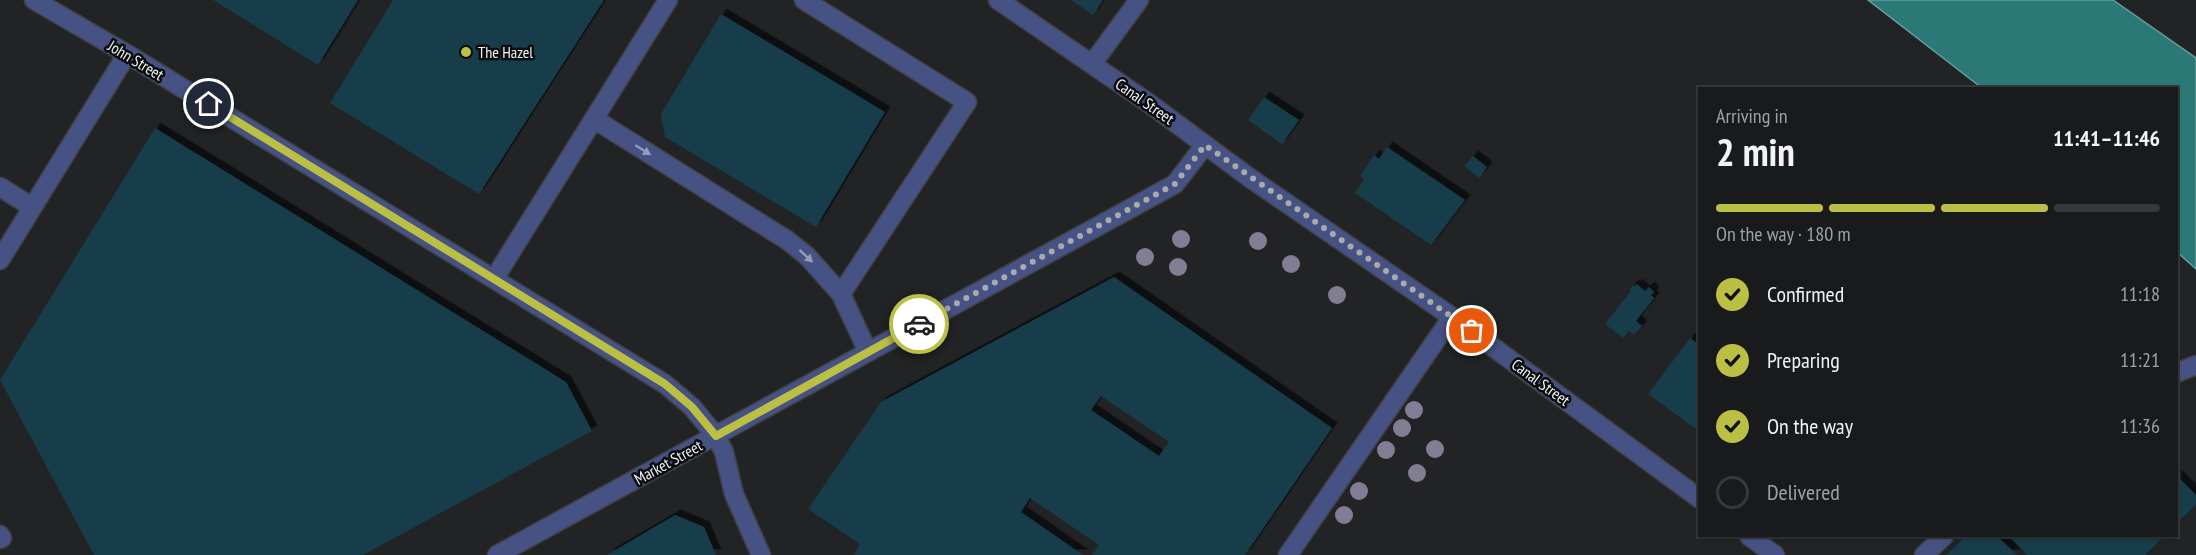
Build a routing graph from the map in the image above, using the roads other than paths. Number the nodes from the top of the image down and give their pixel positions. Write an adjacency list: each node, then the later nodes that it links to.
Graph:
1 (34, 0): 6 (street, John Street)
2 (668, 0): 8 (street)
3 (804, 0): 14 (street)
4 (998, 0): 7 (street, Canal Street)
5 (1139, 0): 7 (street)
6 (128, 54): 11 (street); 13 (street, John Street)
7 (1092, 64): 9 (street, Canal Street)
8 (594, 119): 13 (street); 14 (street, one-way to 14)
9 (1205, 145): 15 (street, Canal Street); 16 (street, Market Street)
10 (0, 188): 11 (street)
11 (32, 207): 12 (street)
12 (0, 260)
13 (494, 279): 19 (street, John Street)
14 (841, 294): 16 (street)
15 (1452, 317): 20 (street, Canal Street); 25 (street)
16 (868, 352): 19 (street, Market Street)
17 (2196, 366): 18 (street)
18 (2178, 372)
19 (716, 436): 23 (street, Market Street); 24 (street, John Street)
20 (1698, 498)
21 (1750, 537): 26 (street)
22 (1943, 537): 27 (street)
23 (497, 555)
24 (761, 555)
25 (1288, 555)
26 (1775, 555)
27 (1924, 555)

